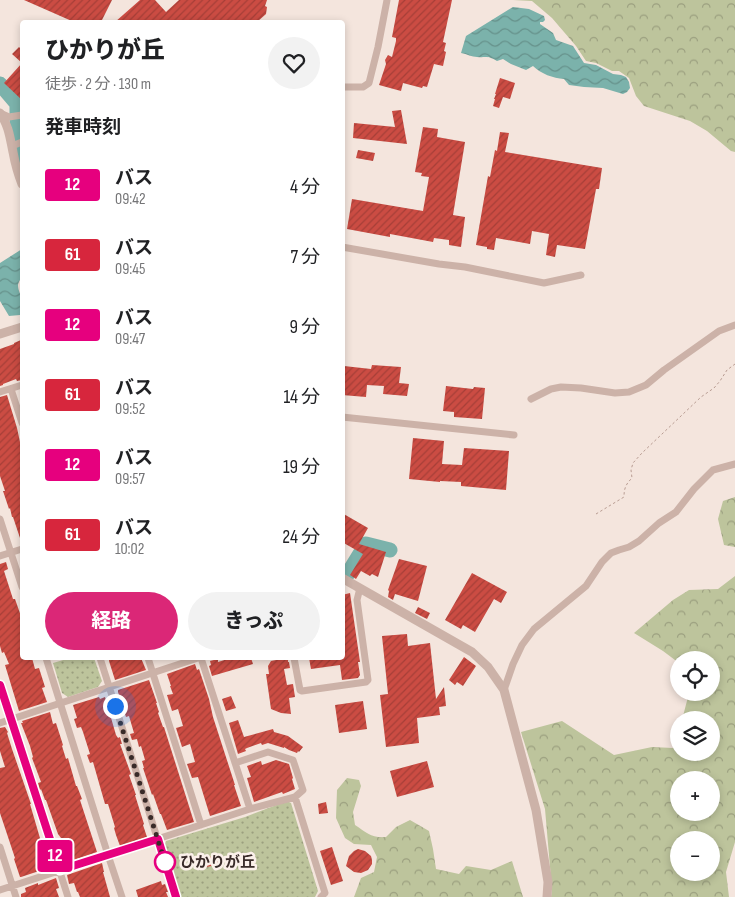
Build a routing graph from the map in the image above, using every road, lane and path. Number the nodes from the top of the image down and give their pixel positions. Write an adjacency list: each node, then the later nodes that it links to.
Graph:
1 (387, 0): 2 (street)
2 (345, 86)
3 (0, 113): 4 (street); 6 (street)
4 (20, 116)
5 (20, 143): 6 (street)
6 (12, 146): 7 (street)
7 (20, 177)
8 (345, 248): 9 (street)
9 (581, 275)
10 (735, 325): 17 (street)
11 (20, 327): 12 (street)
12 (0, 334)
13 (735, 364): 22 (path)
14 (20, 386): 15 (street)
15 (12, 389): 16 (street); 18 (street)
16 (0, 392)
17 (531, 399)
18 (20, 415)
19 (345, 417): 20 (street)
20 (514, 435)
21 (735, 464): 39 (street)
22 (596, 514)
23 (0, 519): 25 (street)
24 (20, 550): 25 (street)
25 (11, 553): 26 (street); 28 (street)
26 (0, 556)
27 (345, 580): 29 (street)
28 (20, 581)
29 (360, 588): 35 (street); 39 (street)
30 (47, 660): 40 (street)
31 (101, 660): 38 (street)
32 (149, 660): 36 (street)
33 (193, 660): 36 (street)
34 (201, 660): 43 (street)
35 (294, 660)
36 (153, 672): 38 (street); 46 (street)
37 (0, 685): 41 (street)
38 (109, 687): 40 (street); 47 (street)
39 (504, 690): 58 (street)
40 (61, 703): 41 (street); 49 (street)
41 (11, 719): 42 (street); 50 (street)
42 (0, 723)
43 (235, 763): 44 (street); 45 (street)
44 (295, 798): 45 (street); 57 (street)
45 (250, 808): 46 (street)
46 (201, 824): 47 (street)
47 (158, 839): 49 (street); 56 (street)
48 (0, 847): 51 (street)
49 (108, 855): 50 (street); 55 (street)
50 (60, 870): 51 (street); 54 (street)
51 (13, 886): 52 (street); 53 (street)
52 (0, 890)
53 (16, 897)
54 (68, 897)
55 (122, 897)
56 (176, 897)
57 (321, 897)
58 (546, 897)

